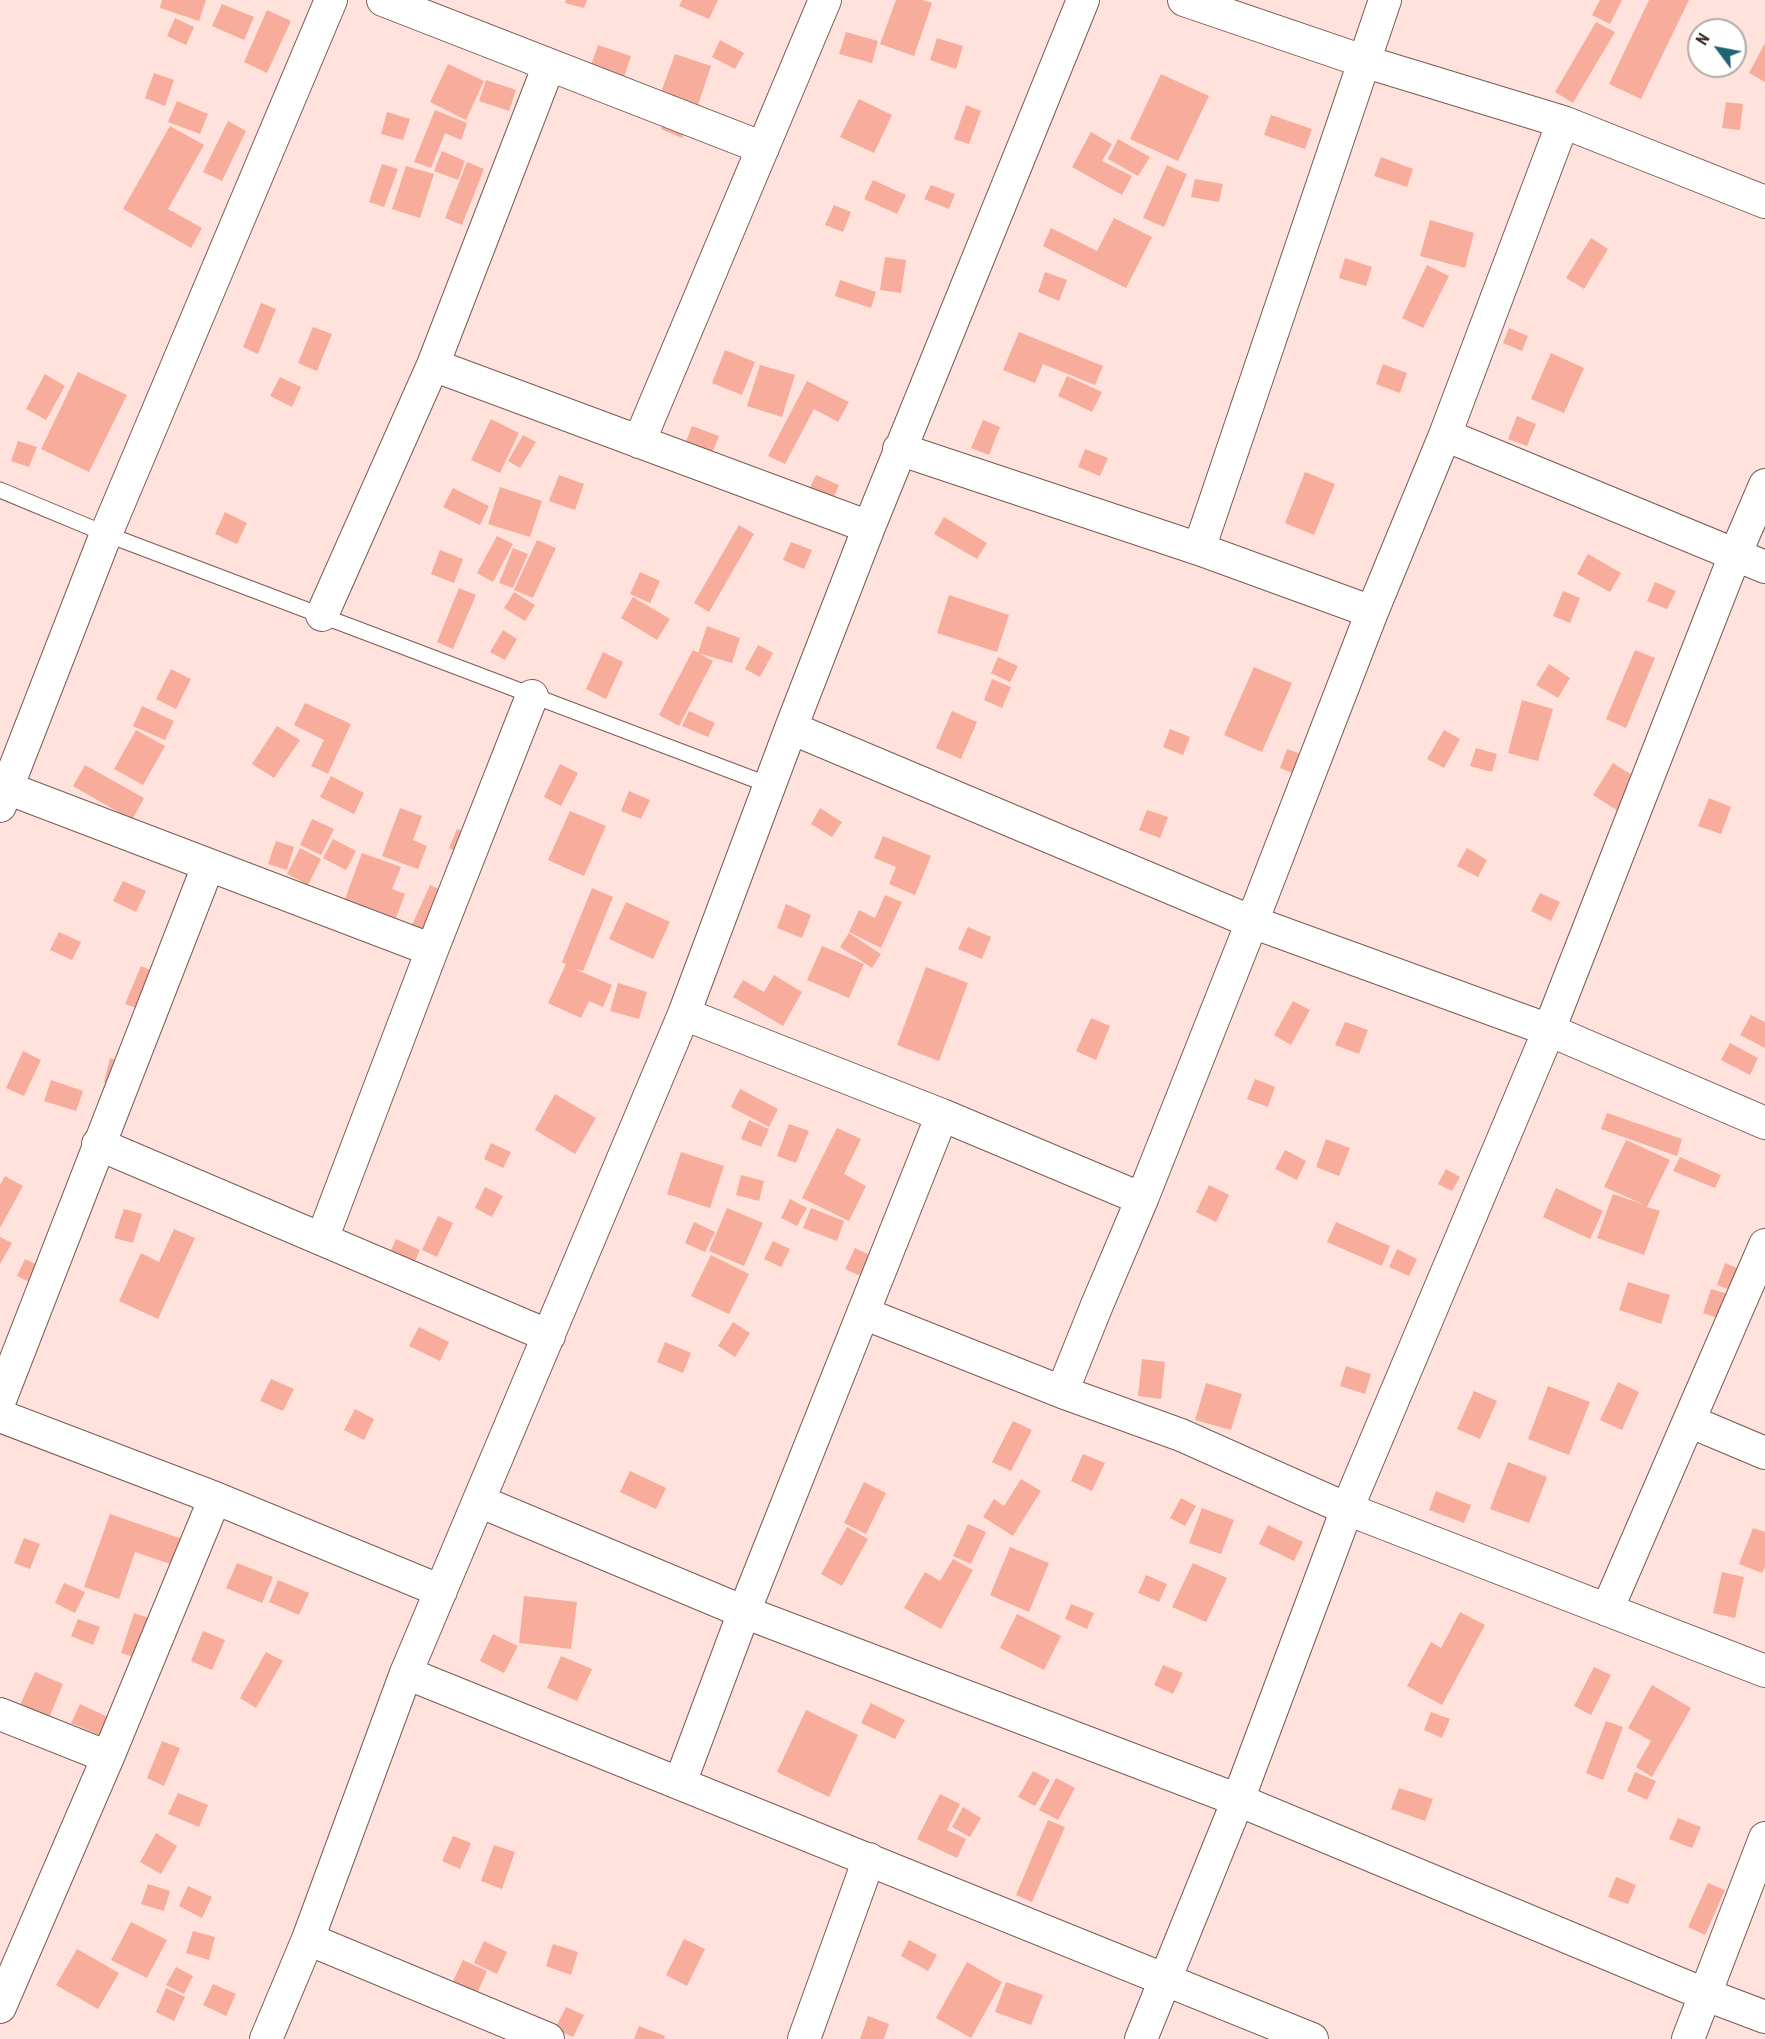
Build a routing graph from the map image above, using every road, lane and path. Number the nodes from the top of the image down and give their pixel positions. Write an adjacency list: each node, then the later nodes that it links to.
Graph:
1 (331, 0): 19 (street)
2 (383, 0): 8 (street)
3 (825, 0): 10 (street)
4 (1083, 0): 15 (street)
5 (1184, 0): 7 (street)
6 (1385, 0): 7 (street)
7 (1363, 61): 9 (street); 20 (street)
8 (549, 65): 10 (street); 12 (street)
9 (1563, 122): 11 (street); 13 (street)
10 (763, 148): 14 (street)
11 (1765, 202)
12 (433, 365): 14 (street); 24 (street)
13 (1445, 435): 21 (street); 23 (street)
14 (639, 442): 18 (street)
15 (899, 449): 18 (street); 20 (street)
16 (1765, 485): 21 (street)
17 (0, 490): 19 (lane)
18 (869, 527): 26 (street)
19 (106, 534): 24 (lane); 28 (street)
20 (1199, 549): 23 (street)
21 (1735, 555): 22 (street); 33 (street)
22 (1765, 567)
23 (1372, 612): 30 (street)
24 (322, 615): 25 (lane)
25 (532, 696): 27 (lane); 31 (street)
26 (790, 728): 27 (street); 30 (street)
27 (769, 785): 32 (street)
28 (4, 797): 29 (street)
29 (208, 866): 31 (street); 36 (street)
30 (1252, 922): 33 (street); 37 (street)
31 (432, 950): 38 (street)
32 (684, 1014): 34 (street); 41 (street)
33 (1549, 1030): 35 (street); 49 (street)
34 (942, 1115): 37 (street); 40 (street)
35 (1765, 1123)
36 (98, 1144): 38 (street); 43 (street)
37 (1142, 1199): 42 (street)
38 (322, 1239): 41 (street)
39 (1765, 1245): 45 (street)
40 (863, 1313): 42 (street); 52 (street)
41 (549, 1336): 48 (street)
42 (1062, 1392): 49 (street)
43 (0, 1400)
44 (0, 1416): 47 (street)
45 (1689, 1421): 46 (street); 51 (street)
46 (1765, 1453)
47 (215, 1498): 50 (street); 56 (street)
48 (479, 1501): 50 (street); 52 (street)
49 (1347, 1509): 51 (street); 58 (street)
50 (441, 1591): 54 (street)
51 (1607, 1610): 53 (street)
52 (744, 1612): 57 (street); 58 (street)
53 (1765, 1671)
54 (406, 1673): 57 (street); 61 (street)
55 (0, 1714): 56 (street)
56 (108, 1757): 64 (street)
57 (680, 1783): 60 (street)
58 (1238, 1800): 62 (street); 63 (street)
59 (1765, 1838): 63 (street)
60 (869, 1859): 62 (street); 68 (street)
61 (308, 1939): 66 (street); 67 (street)
62 (1165, 1979): 69 (street); 70 (street)
63 (1704, 1994): 65 (street); 71 (street)
64 (0, 2007)
65 (1765, 2017)
66 (266, 2039)
67 (548, 2039)
68 (804, 2039)
69 (1141, 2039)
70 (1312, 2039)
71 (1688, 2039)

